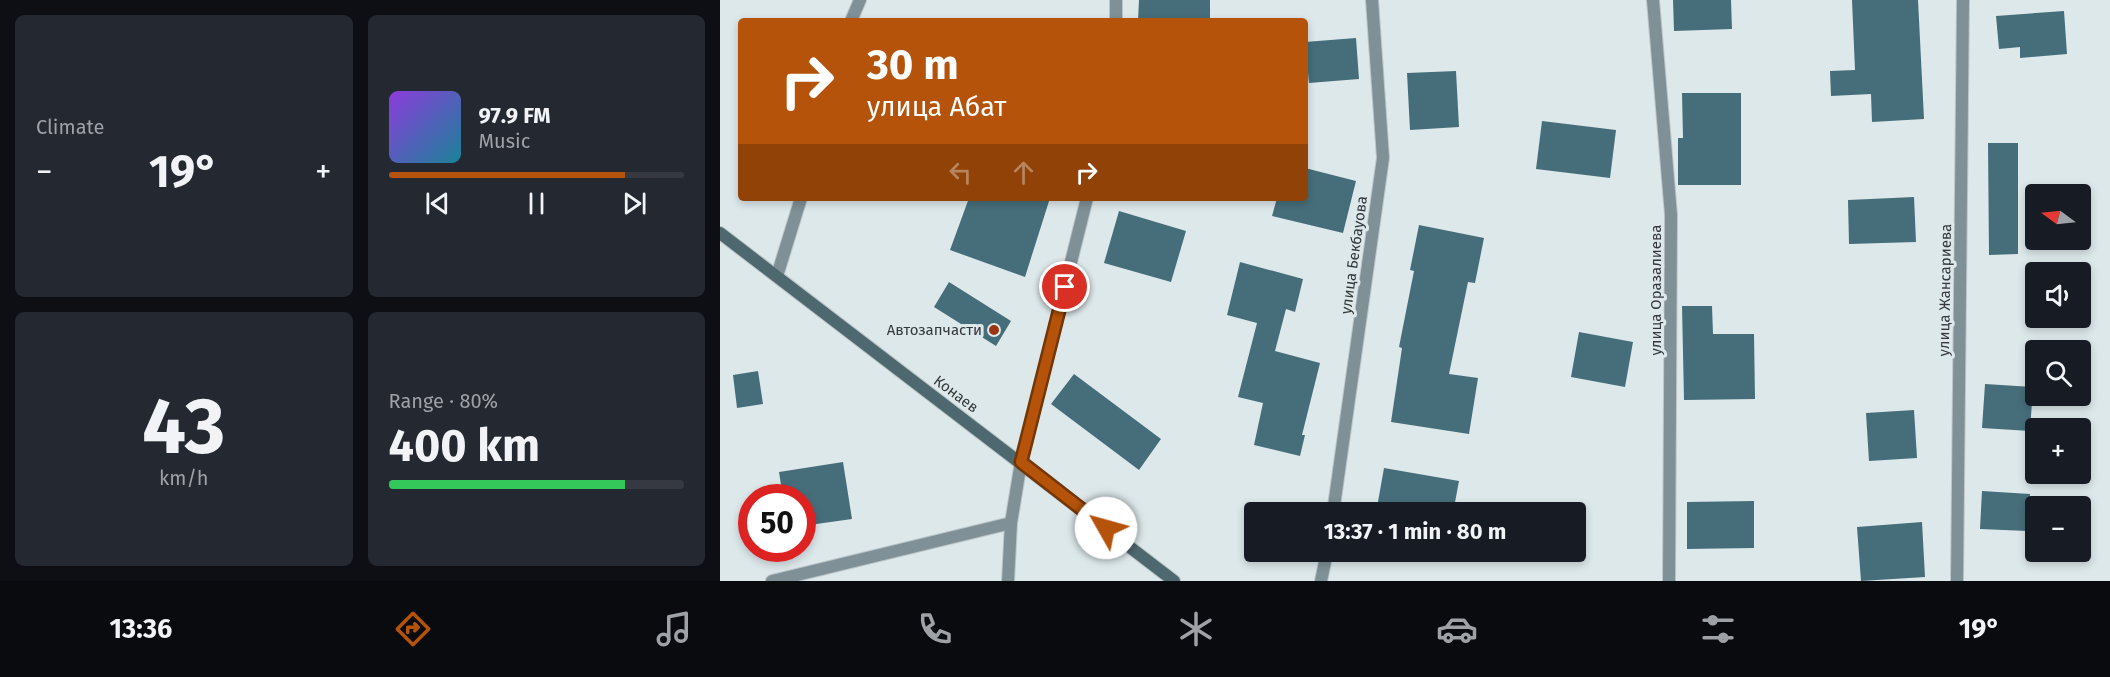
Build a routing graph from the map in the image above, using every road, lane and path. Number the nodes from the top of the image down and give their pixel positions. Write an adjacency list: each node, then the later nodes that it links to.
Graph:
1 (860, 0): 6 (street)
2 (1116, 0): 7 (street)
3 (1372, 0): 13 (street, улица Бекбауова)
4 (1653, 0): 20 (street, улица Оразалиева)
5 (1963, 0): 21 (street, улица Жансариева)
6 (852, 18)
7 (1116, 18)
8 (800, 201): 11 (street)
9 (1086, 201): 12 (street)
10 (720, 233): 11 (main road, Конаев)
11 (777, 276): 12 (main road, Конаев)
12 (1021, 462): 14 (street); 18 (main road, Конаев)
13 (1335, 502)
14 (1011, 523): 16 (street); 17 (street)
15 (1325, 562): 19 (street)
16 (772, 581)
17 (1008, 581)
18 (1174, 581)
19 (1321, 581)
20 (1669, 581)
21 (1957, 581)

